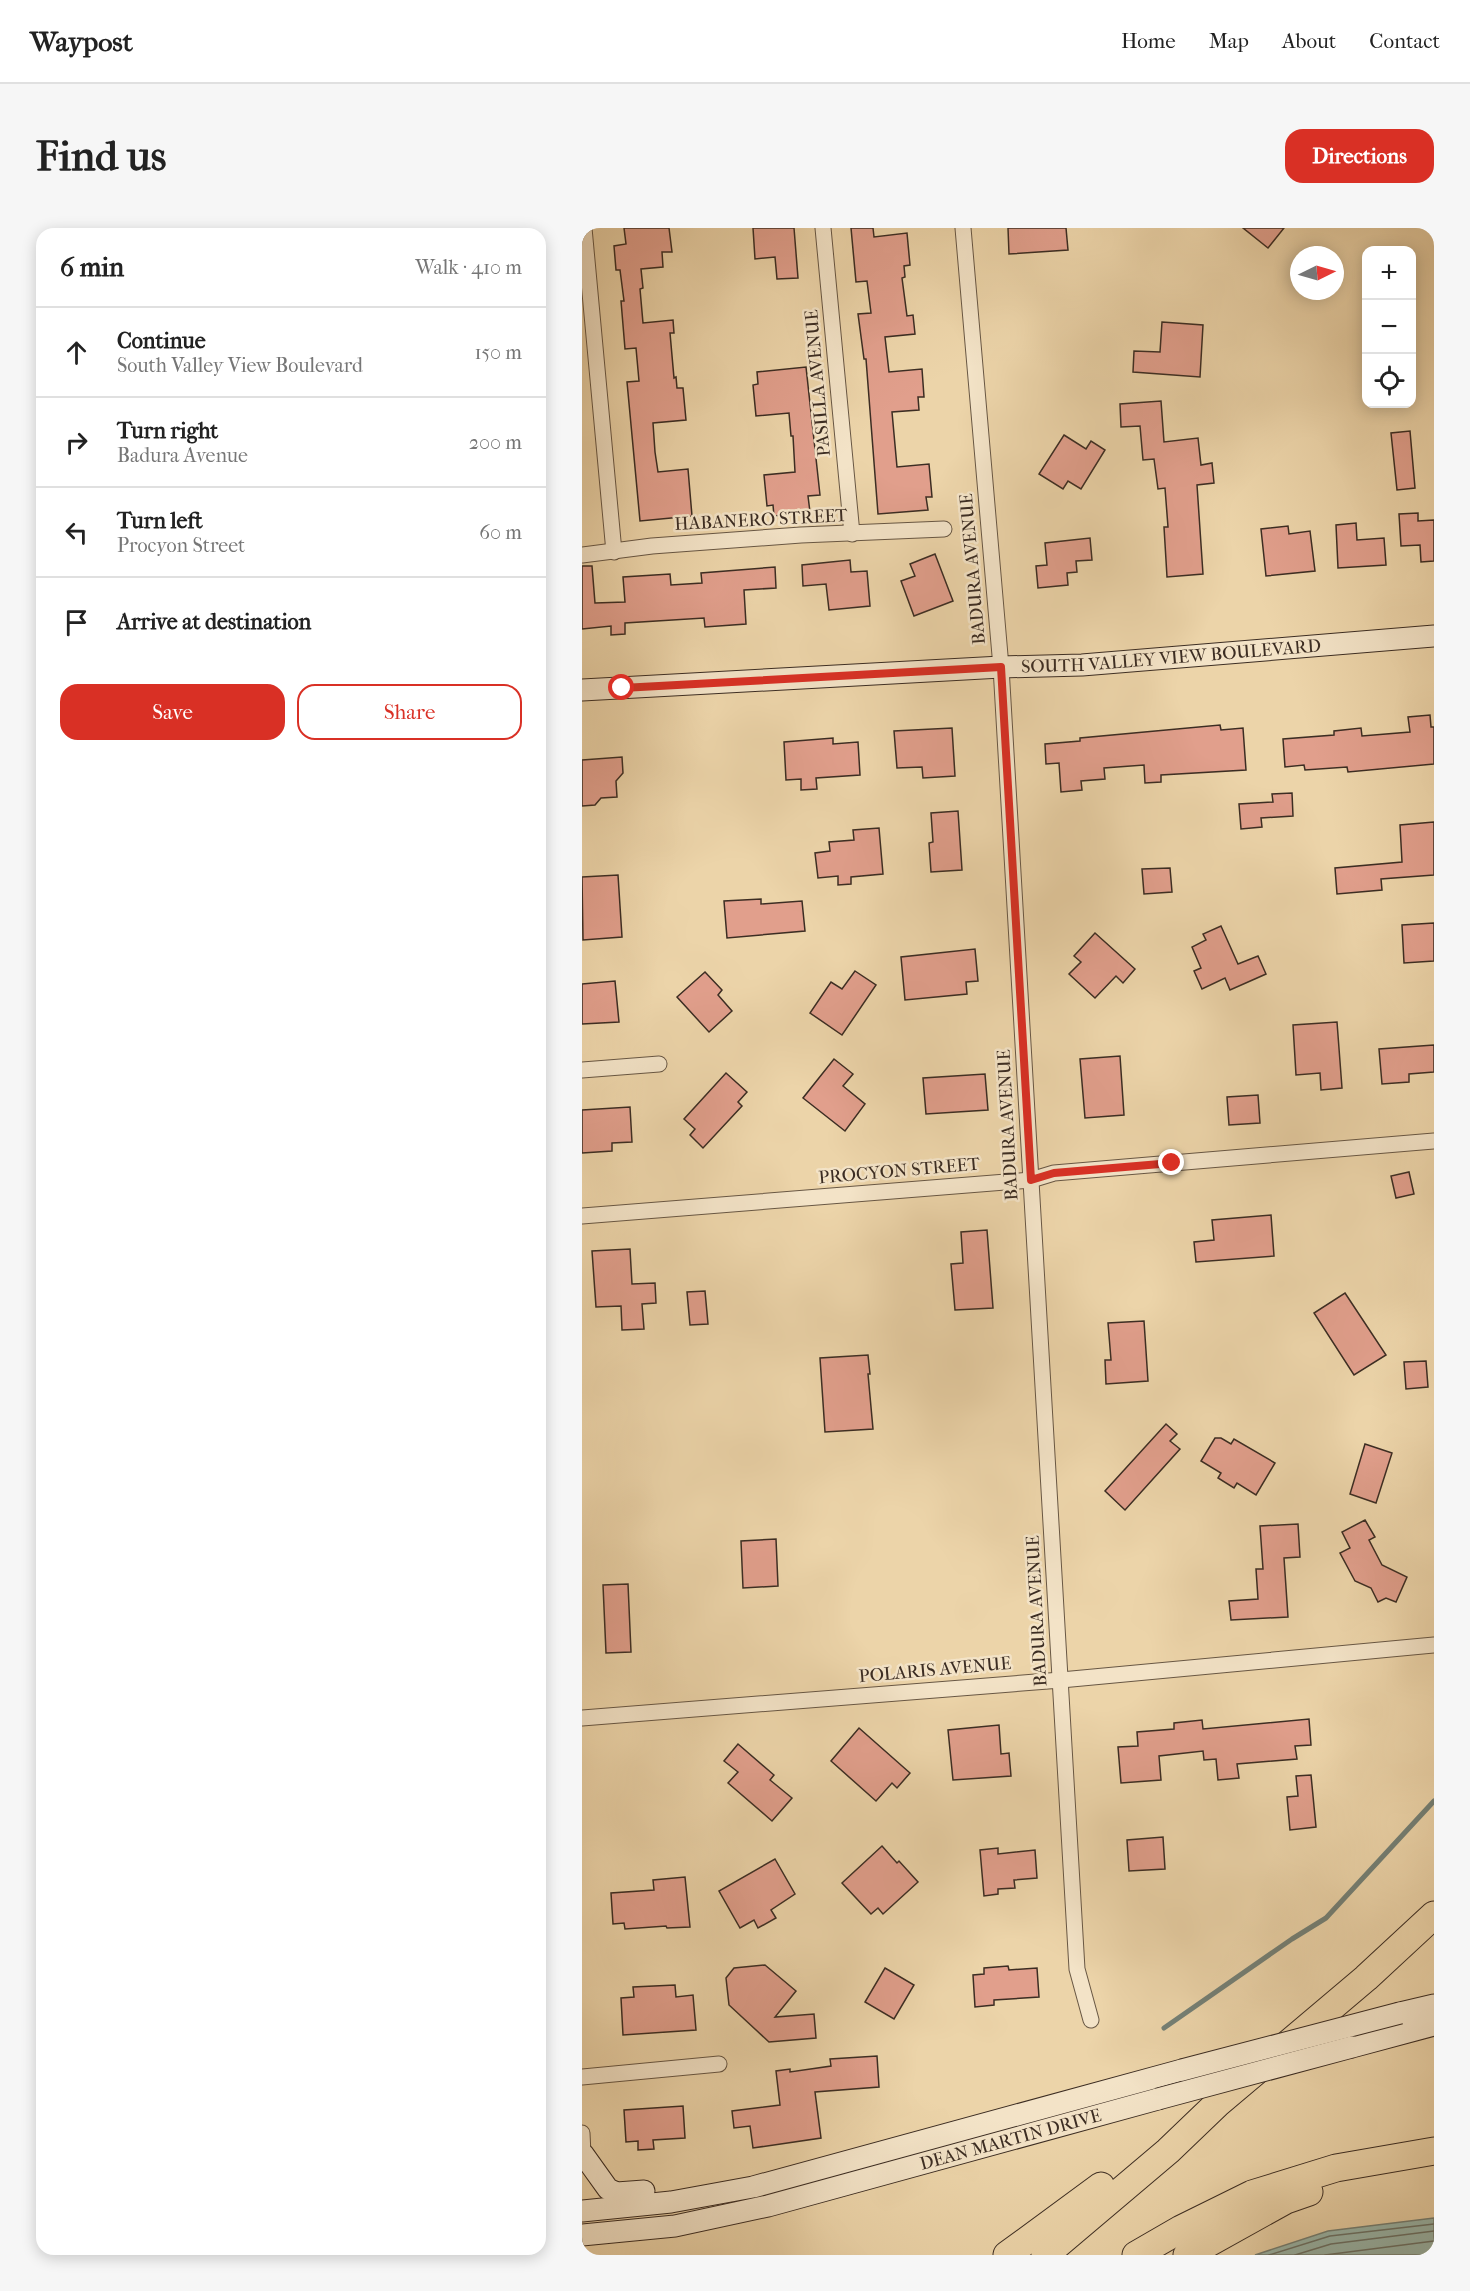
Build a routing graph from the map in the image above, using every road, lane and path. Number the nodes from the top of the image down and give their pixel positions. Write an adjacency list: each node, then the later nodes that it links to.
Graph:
1 (584, 228): 6 (street)
2 (823, 228): 5 (street, PASILLA AVENUE)
3 (963, 228): 9 (street, BADURA AVENUE)
4 (944, 530): 5 (street, HABANERO STREET)
5 (852, 534): 6 (street, HABANERO STREET)
6 (614, 552): 7 (street, HABANERO STREET)
7 (582, 555)
8 (1434, 636): 9 (main road, SOUTH VALLEY VIEW BOULEVARD)
9 (1001, 667): 10 (main road, SOUTH VALLEY VIEW BOULEVARD); 14 (street, BADURA AVENUE)
10 (582, 690)
11 (658, 1065): 12 (street)
12 (582, 1070)
13 (1434, 1141): 14 (street, PROCYON STREET)
14 (1031, 1180): 15 (street, PROCYON STREET); 17 (street, BADURA AVENUE)
15 (582, 1216)
16 (1434, 1645): 17 (street, POLARIS AVENUE)
17 (1061, 1680): 18 (street, POLARIS AVENUE); 21 (street, BADURA AVENUE)
18 (582, 1718)
19 (1434, 1915): 25 (highway)
20 (1434, 2005): 29 (main road, DEAN MARTIN DRIVE, bridge)
21 (1091, 2020)
22 (1434, 2025): 31 (main road, DEAN MARTIN DRIVE, bridge)
23 (718, 2064): 24 (street)
24 (582, 2077)
25 (1217, 2104): 32 (highway); 33 (highway)
26 (582, 2148): 29 (main road)
27 (1434, 2151): 28 (highway)
28 (1382, 2160): 34 (highway); 35 (highway)
29 (708, 2197): 30 (main road, DEAN MARTIN DRIVE)
30 (582, 2211)
31 (582, 2235)
32 (1007, 2255)
33 (1045, 2255)
34 (1136, 2255)
35 (1187, 2255)

